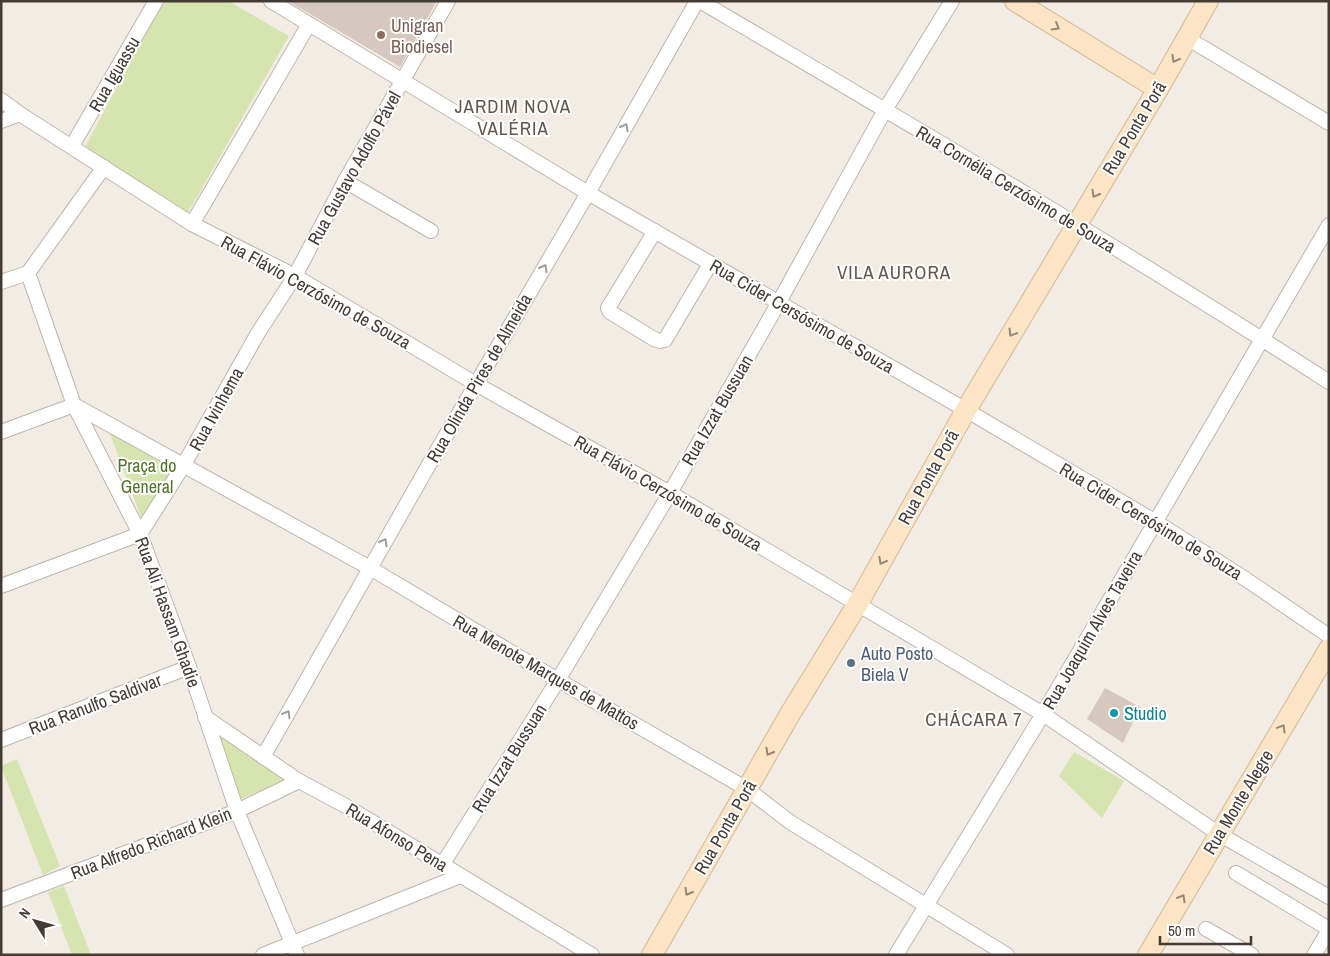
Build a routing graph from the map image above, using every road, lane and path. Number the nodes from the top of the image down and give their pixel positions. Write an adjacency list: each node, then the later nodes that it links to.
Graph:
1 (156, 1): 17 (street, Rua Iguassu)
2 (272, 1): 8 (street, Rua Cider Cersósimo de Souza)
3 (448, 1): 10 (street, Rua Gustavo Adolfo Pável)
4 (698, 1): 13 (street, Rua Cornélia Cerzósimo de Souza); 20 (street, Rua Olinda Pires de Almeida, one-way to 4)
5 (952, 1): 13 (street, Rua Izzat Bussuan)
6 (1014, 1): 11 (street, one-way to 11)
7 (1208, 1): 9 (street, Rua Ponta Porã)
8 (309, 24): 10 (street, Rua Cider Cersósimo de Souza); 21 (street)
9 (1187, 38): 11 (street, Rua Ponta Porã, one-way to 11); 16 (street)
10 (403, 82): 19 (street, Rua Gustavo Adolfo Pável); 20 (street, Rua Cider Cersósimo de Souza)
11 (1158, 89): 23 (street, Rua Ponta Porã, one-way to 23)
12 (1, 100): 14 (street, Rua Flávio Cerzósimo de Souza)
13 (885, 110): 23 (street, Rua Cornélia Cerzósimo de Souza); 30 (street, Rua Izzat Bussuan)
14 (20, 114): 15 (street); 17 (street, Rua Flávio Cerzósimo de Souza)
15 (1, 121)
16 (1329, 123)
17 (72, 146): 18 (street, Rua Flávio Cerzósimo de Souza)
18 (104, 167): 21 (street, Rua Flávio Cerzósimo de Souza); 27 (street)
19 (346, 180): 24 (street); 28 (street, Rua Gustavo Adolfo Pável)
20 (588, 193): 25 (street, Rua Cider Cersósimo de Souza); 34 (street, Rua Olinda Pires de Almeida, one-way to 20)
21 (192, 224): 28 (street, Rua Flávio Cerzósimo de Souza)
22 (1329, 225): 32 (street, Rua Joaquim Alves Taveira)
23 (1076, 226): 32 (street, Rua Cornélia Cerzósimo de Souza); 36 (street, Rua Ponta Porã, one-way to 36)
24 (431, 231)
25 (655, 231): 26 (street, Rua Cider Cersósimo de Souza); 26 (street)
26 (710, 264): 30 (street, Rua Cider Cersósimo de Souza)
27 (28, 273): 29 (street); 35 (street, Rua Ali Hassam Ghadie)
28 (295, 276): 31 (street, Rua Gustavo Adolfo Pável); 34 (street, Rua Flávio Cerzósimo de Souza)
29 (1, 282)
30 (779, 302): 36 (street, Rua Cider Cersósimo de Souza); 39 (street, Rua Izzat Bussuan)
31 (258, 333): 38 (street, Rua Ivinhema)
32 (1262, 339): 33 (street, Rua Cornélia Cerzósimo de Souza); 40 (street, Rua Joaquim Alves Taveira)
33 (1329, 382)
34 (476, 384): 39 (street, Rua Flávio Cerzósimo de Souza); 42 (street, Rua Olinda Pires de Almeida, one-way to 34)
35 (74, 405): 37 (street); 38 (street, Rua Menote Marques de Mattos); 41 (street, Rua Ali Hassam Ghadie)
36 (966, 410): 40 (street, Rua Cider Cersósimo de Souza); 44 (street, Rua Ponta Porã, one-way to 44)
37 (1, 432)
38 (183, 466): 41 (street, Rua Ivinhema); 42 (street, Rua Menote Marques de Mattos)
39 (670, 493): 44 (street, Rua Flávio Cerzósimo de Souza); 48 (street, Rua Izzat Bussuan)
40 (1156, 522): 45 (street, Rua Cider Cersósimo de Souza); 49 (street, Rua Joaquim Alves Taveira)
41 (140, 534): 43 (street); 47 (street, Rua Ali Hassam Ghadie)
42 (370, 568): 48 (street, Rua Menote Marques de Mattos); 52 (street, Rua Olinda Pires de Almeida, one-way to 42)
43 (1, 586)
44 (857, 605): 49 (street, Rua Flávio Cerzósimo de Souza); 54 (street, Rua Ponta Porã, one-way to 54)
45 (1329, 636)
46 (1329, 649): 56 (street, Rua Monte Alegre, one-way to 46)
47 (189, 667): 50 (street, Rua Ali Hassam Ghadie); 51 (street, Rua Ranulfo Saldivar)
48 (558, 680): 54 (street, Rua Menote Marques de Mattos); 57 (street, Rua Izzat Bussuan)
49 (1043, 714): 56 (street, Rua Flávio Cerzósimo de Souza); 62 (street, Rua Joaquim Alves Taveira)
50 (205, 717): 52 (street, Rua Afonso Pena); 55 (street, Rua Ali Hassam Ghadie)
51 (1, 740)
52 (263, 756): 53 (street, Rua Afonso Pena)
53 (299, 781): 55 (street, Rua Alfredo Richard Klein); 57 (street, Rua Afonso Pena)
54 (747, 789): 62 (street, Rua Menote Marques de Mattos); 68 (street, Rua Ponta Porã, one-way to 68)
55 (237, 811): 61 (street, Rua Alfredo Richard Klein); 65 (street, Rua Ali Hassam Ghadie)
56 (1219, 834): 60 (street, Rua Flávio Cerzósimo de Souza); 71 (street, Rua Monte Alegre, one-way to 56)
57 (442, 865): 59 (street, Rua Afonso Pena)
58 (1236, 873): 64 (street)
59 (460, 876): 65 (street); 67 (street, Rua Afonso Pena)
60 (1329, 897)
61 (1, 900)
62 (926, 906): 69 (street, Rua Joaquim Alves Taveira); 70 (street, Rua Menote Marques de Mattos)
63 (1206, 929): 72 (street)
64 (1329, 930): 73 (street)
65 (295, 949): 66 (street)
66 (263, 955)
67 (592, 955)
68 (652, 955)
69 (896, 955)
70 (1007, 955)
71 (1148, 955)
72 (1252, 955)
73 (1314, 955)

